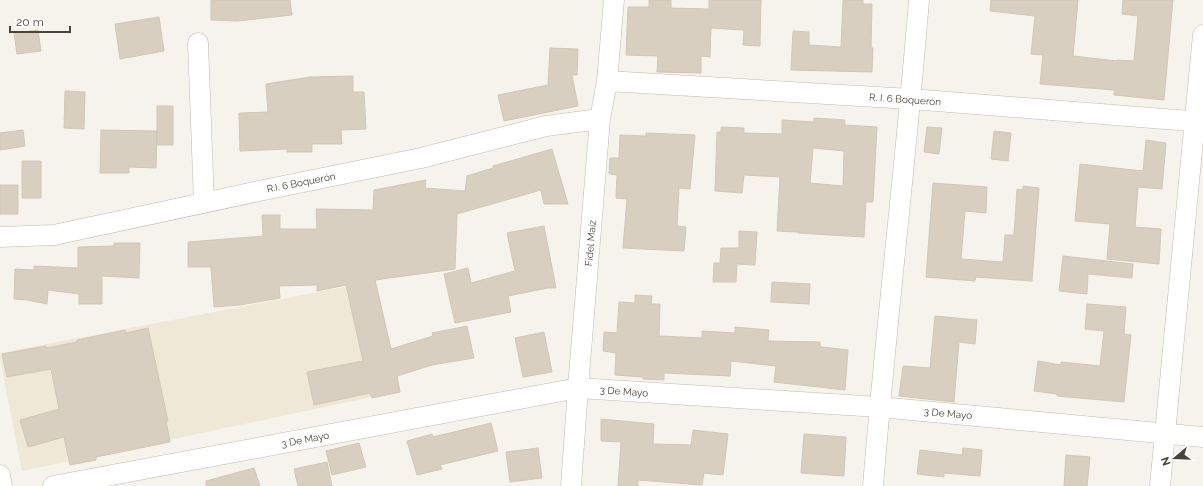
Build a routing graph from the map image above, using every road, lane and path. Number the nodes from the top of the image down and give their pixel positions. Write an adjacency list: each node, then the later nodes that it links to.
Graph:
1 (614, 0): 5 (street, Fidel Maíz)
2 (919, 0): 6 (street)
3 (1203, 35): 8 (street)
4 (198, 43): 9 (street)
5 (607, 81): 6 (street, R. I. 6 Boquerón); 7 (street, Fidel Maíz)
6 (911, 99): 8 (street, R. I. 6 Boquerón); 12 (street)
7 (600, 119): 9 (street, R.I. 6 Boquerón); 11 (street, Fidel Maíz)
8 (1199, 122): 13 (street)
9 (204, 203): 10 (street, R.I. 6 Boquerón)
10 (0, 237)
11 (578, 388): 12 (street, 3 De Mayo); 17 (street, 3 De Mayo); 18 (street, Fidel Maíz)
12 (879, 407): 13 (street, 3 De Mayo); 19 (street)
13 (1164, 433): 14 (street, 3 De Mayo); 20 (street)
14 (1203, 437)
15 (0, 475): 16 (street)
16 (2, 486)
17 (53, 486)
18 (571, 486)
19 (873, 486)
20 (1160, 486)

